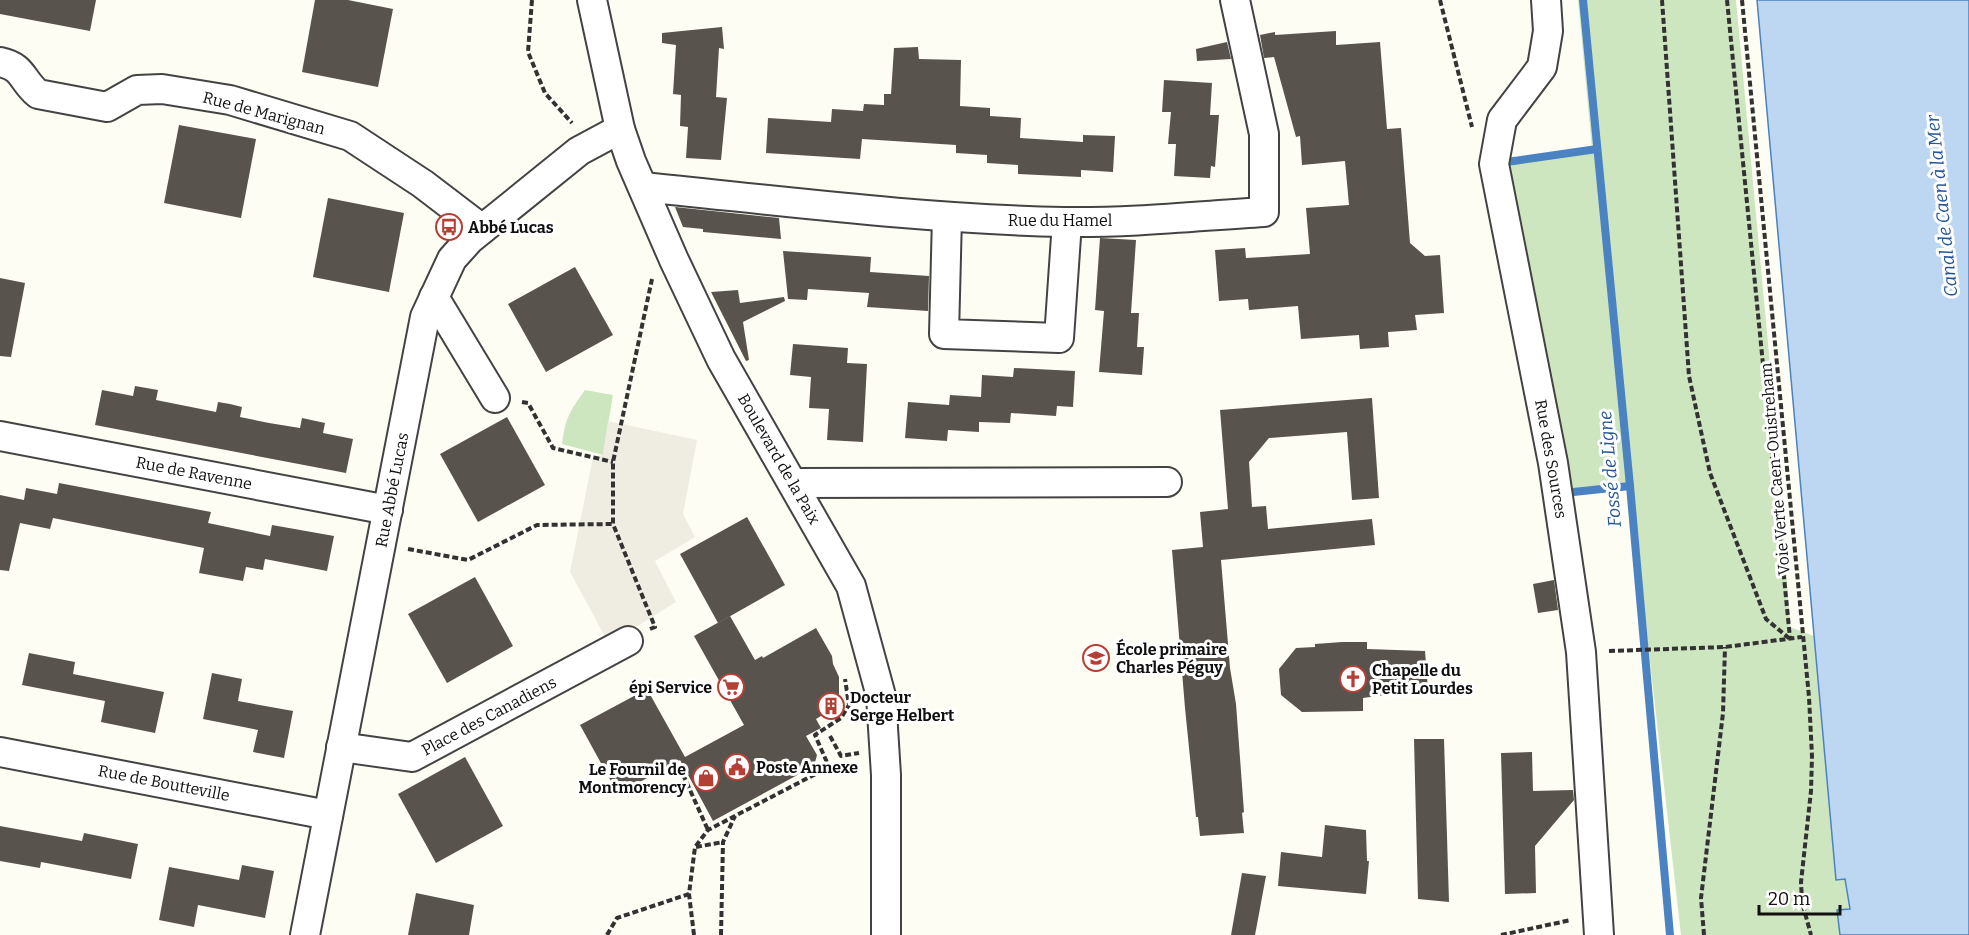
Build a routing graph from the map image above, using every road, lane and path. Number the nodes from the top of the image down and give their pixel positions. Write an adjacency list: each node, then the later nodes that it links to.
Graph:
1 (532, 0): 11 (path)
2 (592, 0): 10 (street, Boulevard de la Paix)
3 (1235, 0): 15 (street, Rue du Hamel)
4 (1440, 0): 12 (path)
5 (1546, 0): 12 (street, Rue des Sources)
6 (1662, 0): 28 (path)
7 (1727, 0): 28 (path)
8 (1743, 0): 27 (path, Voie Verte Caen-Ouistreham)
9 (0, 62): 16 (street, Rue de Marignan)
10 (620, 129): 11 (street, Rue Abbé Lucas); 13 (street, Boulevard de la Paix)
11 (588, 146): 16 (street, Rue Abbé Lucas)
12 (1494, 164): 44 (street, Rue des Sources)
13 (643, 187): 14 (street, Rue du Hamel); 23 (street, Boulevard de la Paix)
14 (947, 217): 15 (street, Rue du Hamel); 15 (street)
15 (1067, 222)
16 (482, 229): 18 (street, Rue Abbé Lucas)
17 (654, 270): 21 (path)
18 (434, 297): 19 (street); 24 (street, Rue Abbé Lucas)
19 (495, 398): 21 (path)
20 (0, 436): 24 (street, Rue de Ravenne)
21 (613, 462): 25 (path)
22 (1167, 482): 23 (street)
23 (794, 483): 49 (street, Boulevard de la Paix)
24 (388, 510): 26 (street, Rue Abbé Lucas)
25 (614, 524): 26 (path); 29 (path)
26 (381, 543): 34 (street, Rue Abbé Lucas)
27 (1802, 637): 28 (path); 52 (path, Voie Verte Caen-Ouistreham)
28 (1790, 639): 30 (path)
29 (628, 641): 34 (street, Place des Canadiens)
30 (1725, 647): 31 (path); 51 (path)
31 (1631, 651)
32 (849, 705): 39 (path)
33 (830, 736): 36 (path)
34 (341, 747): 38 (street, Rue Abbé Lucas)
35 (0, 752): 38 (street, Rue de Boutteville)
36 (864, 752)
37 (684, 767): 40 (path)
38 (328, 815): 45 (street, Rue Abbé Lucas)
39 (736, 816): 40 (path); 41 (path)
40 (708, 830): 42 (path)
41 (723, 842): 42 (path); 48 (path)
42 (695, 847): 43 (path)
43 (689, 894): 46 (path); 47 (path)
44 (1598, 926): 50 (path)
45 (305, 935)
46 (607, 935)
47 (694, 935)
48 (721, 935)
49 (886, 935)
50 (1501, 935)
51 (1704, 935)
52 (1811, 935)

